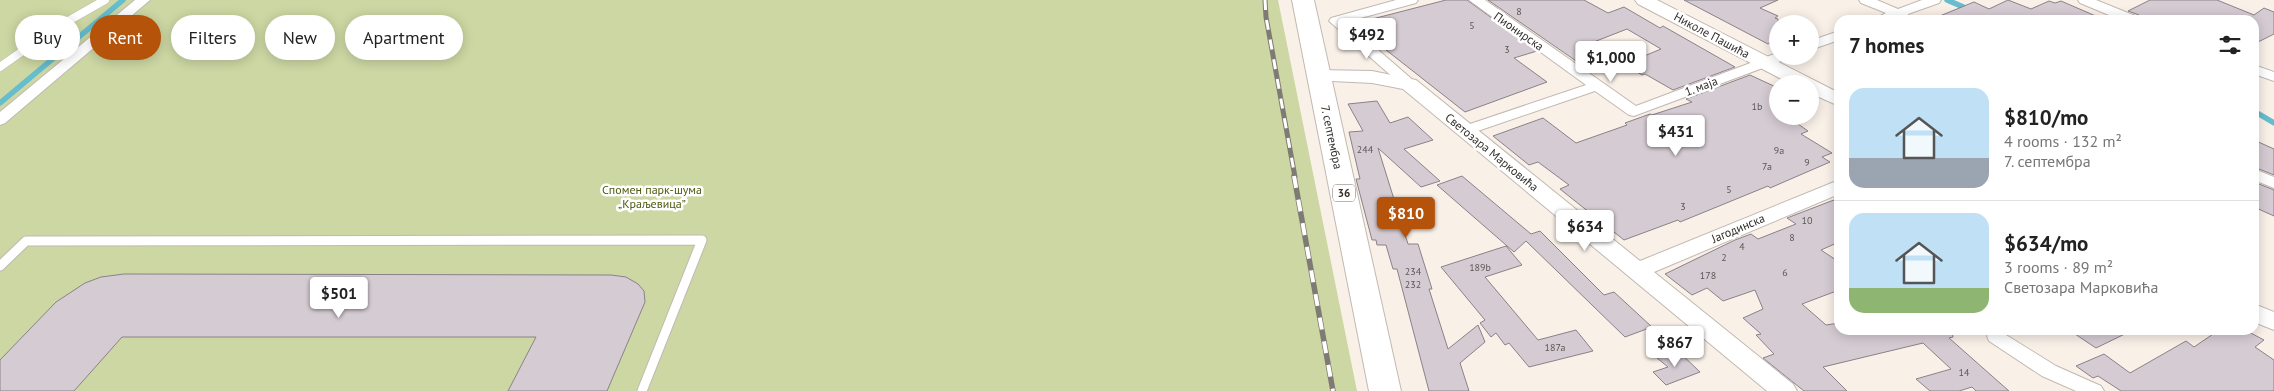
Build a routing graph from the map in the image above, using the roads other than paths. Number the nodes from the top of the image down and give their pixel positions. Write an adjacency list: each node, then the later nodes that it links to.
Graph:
1 (105, 0): 18 (lane)
2 (143, 0): 27 (street)
3 (1303, 0): 22 (main road, 7. септембра / 36)
4 (1411, 0): 23 (street, Светозара Марковића)
5 (1476, 0): 24 (street, Пионирска)
6 (1644, 0): 17 (street, Николе Пашића)
7 (1866, 0): 10 (street)
8 (1934, 0): 10 (street)
9 (2084, 0): 13 (street)
10 (1897, 13): 11 (street); 12 (street)
11 (1892, 15)
12 (1901, 15)
13 (2122, 15)
14 (1834, 37): 15 (street)
15 (1819, 43)
16 (1769, 61): 17 (street, 1. маја)
17 (1765, 63): 20 (street, Николе Пашића); 24 (street, 1. маја)
18 (0, 66)
19 (2259, 71): 21 (street)
20 (1788, 75)
21 (2274, 77)
22 (1320, 83): 23 (street); 38 (main road, 7. септембра / 36)
23 (1409, 84): 28 (street, Светозара Марковића)
24 (1597, 86): 28 (street)
25 (1819, 90): 26 (street)
26 (1834, 98)
27 (0, 120)
28 (1466, 130): 33 (street, Светозара Марковића)
29 (2259, 176): 30 (street)
30 (2274, 183)
31 (1834, 188): 33 (street, Јагодинска)
32 (0, 266): 37 (lane)
33 (1637, 271): 39 (street, Светозара Марковића)
34 (2259, 314): 35 (street)
35 (2274, 322)
36 (1996, 336): 40 (street)
37 (642, 391)
38 (1385, 391)
39 (1784, 391)
40 (2094, 391)

